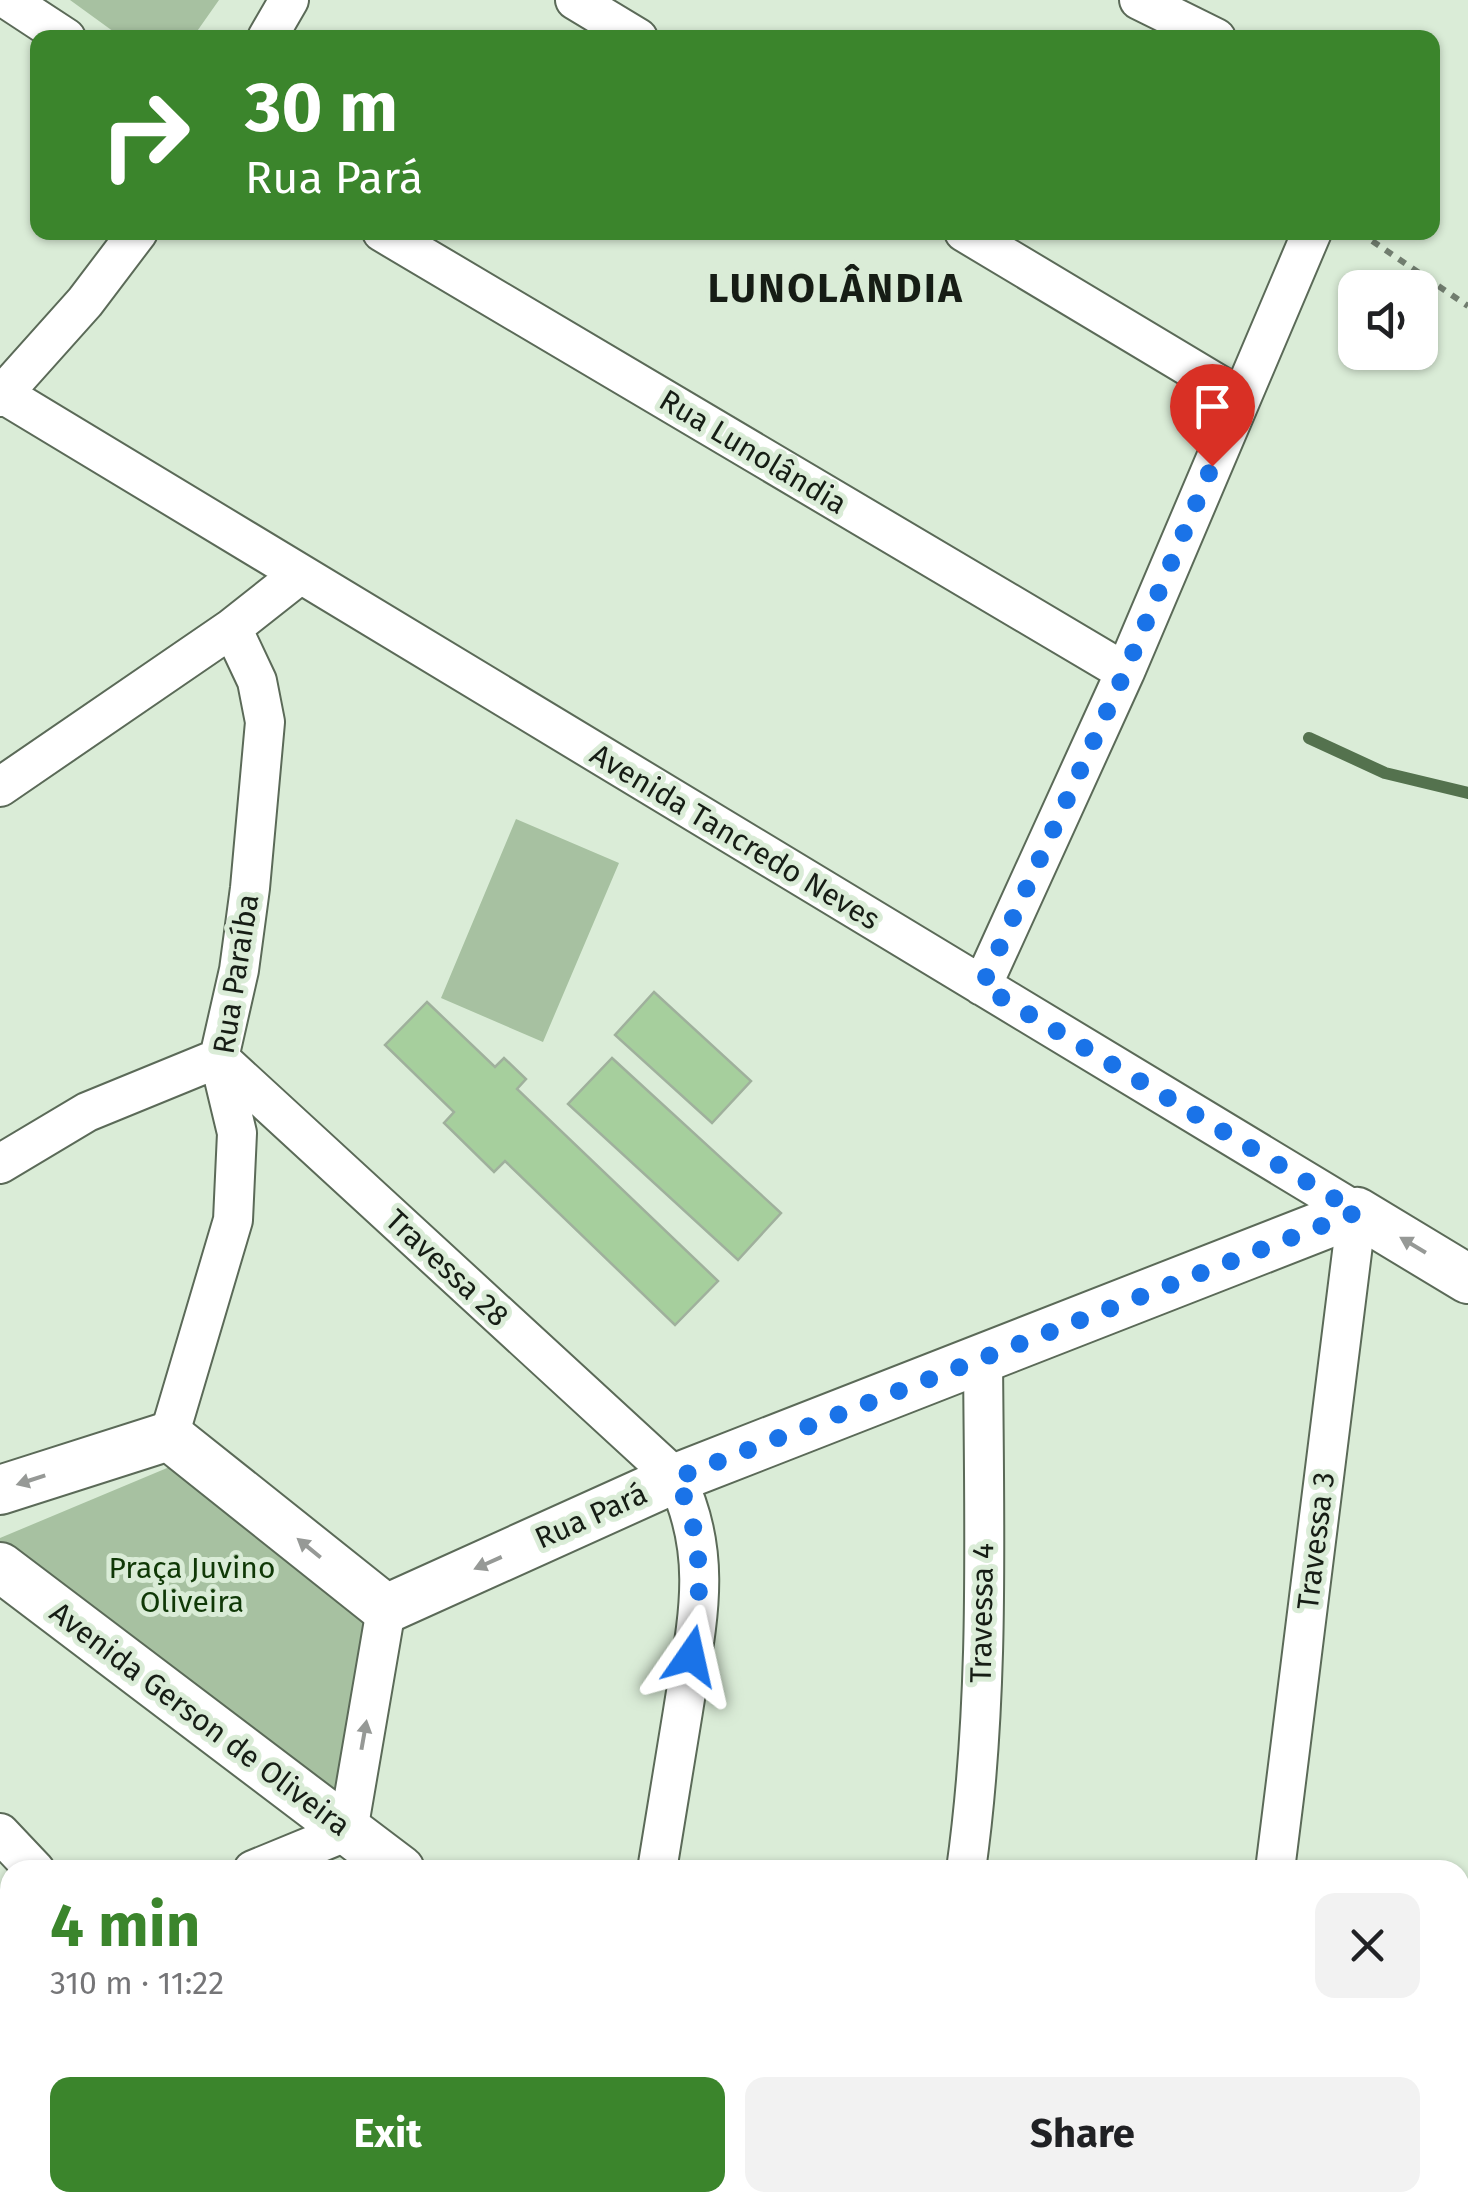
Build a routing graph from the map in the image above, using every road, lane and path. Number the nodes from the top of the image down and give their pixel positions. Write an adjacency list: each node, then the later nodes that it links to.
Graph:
1 (8, 0): 5 (street)
2 (289, 0): 6 (street)
3 (575, 0): 7 (street)
4 (1139, 0): 8 (street)
5 (54, 30)
6 (271, 30)
7 (625, 30)
8 (1200, 30)
9 (132, 240): 15 (street)
10 (396, 240): 19 (street, Rua Lunolândia)
11 (977, 240): 16 (street)
12 (1309, 240): 16 (street)
13 (1371, 240): 14 (path)
14 (1468, 306)
15 (2, 396): 17 (street, Avenida Tancredo Neves)
16 (1241, 398): 19 (street)
17 (298, 575): 18 (street); 21 (street, Avenida Tancredo Neves)
18 (232, 628): 20 (street); 22 (street, Rua Paraíba)
19 (1125, 672): 21 (street)
20 (0, 787)
21 (982, 986): 24 (street, Avenida Tancredo Neves)
22 (219, 1058): 23 (street); 27 (street, Rua Paraíba); 28 (street, Travessa 28)
23 (0, 1164)
24 (1357, 1212): 25 (street, Avenida Tancredo Neves, one-way to 24); 26 (street, Rua Pará); 39 (street, Travessa 3)
25 (1468, 1279)
26 (983, 1356): 28 (street, Rua Pará); 38 (street, Travessa 4)
27 (169, 1436): 29 (street, one-way to 29); 31 (street, one-way to 27)
28 (676, 1478): 31 (street, Rua Pará, one-way to 31); 37 (street)
29 (0, 1490)
30 (0, 1567): 32 (street, Avenida Gerson de Oliveira)
31 (386, 1609): 32 (street, one-way to 31)
32 (348, 1831): 35 (street); 36 (street, Avenida Gerson de Oliveira)
33 (0, 1833): 34 (street)
34 (26, 1860)
35 (278, 1860)
36 (387, 1860)
37 (659, 1860)
38 (967, 1860)
39 (1276, 1860)

